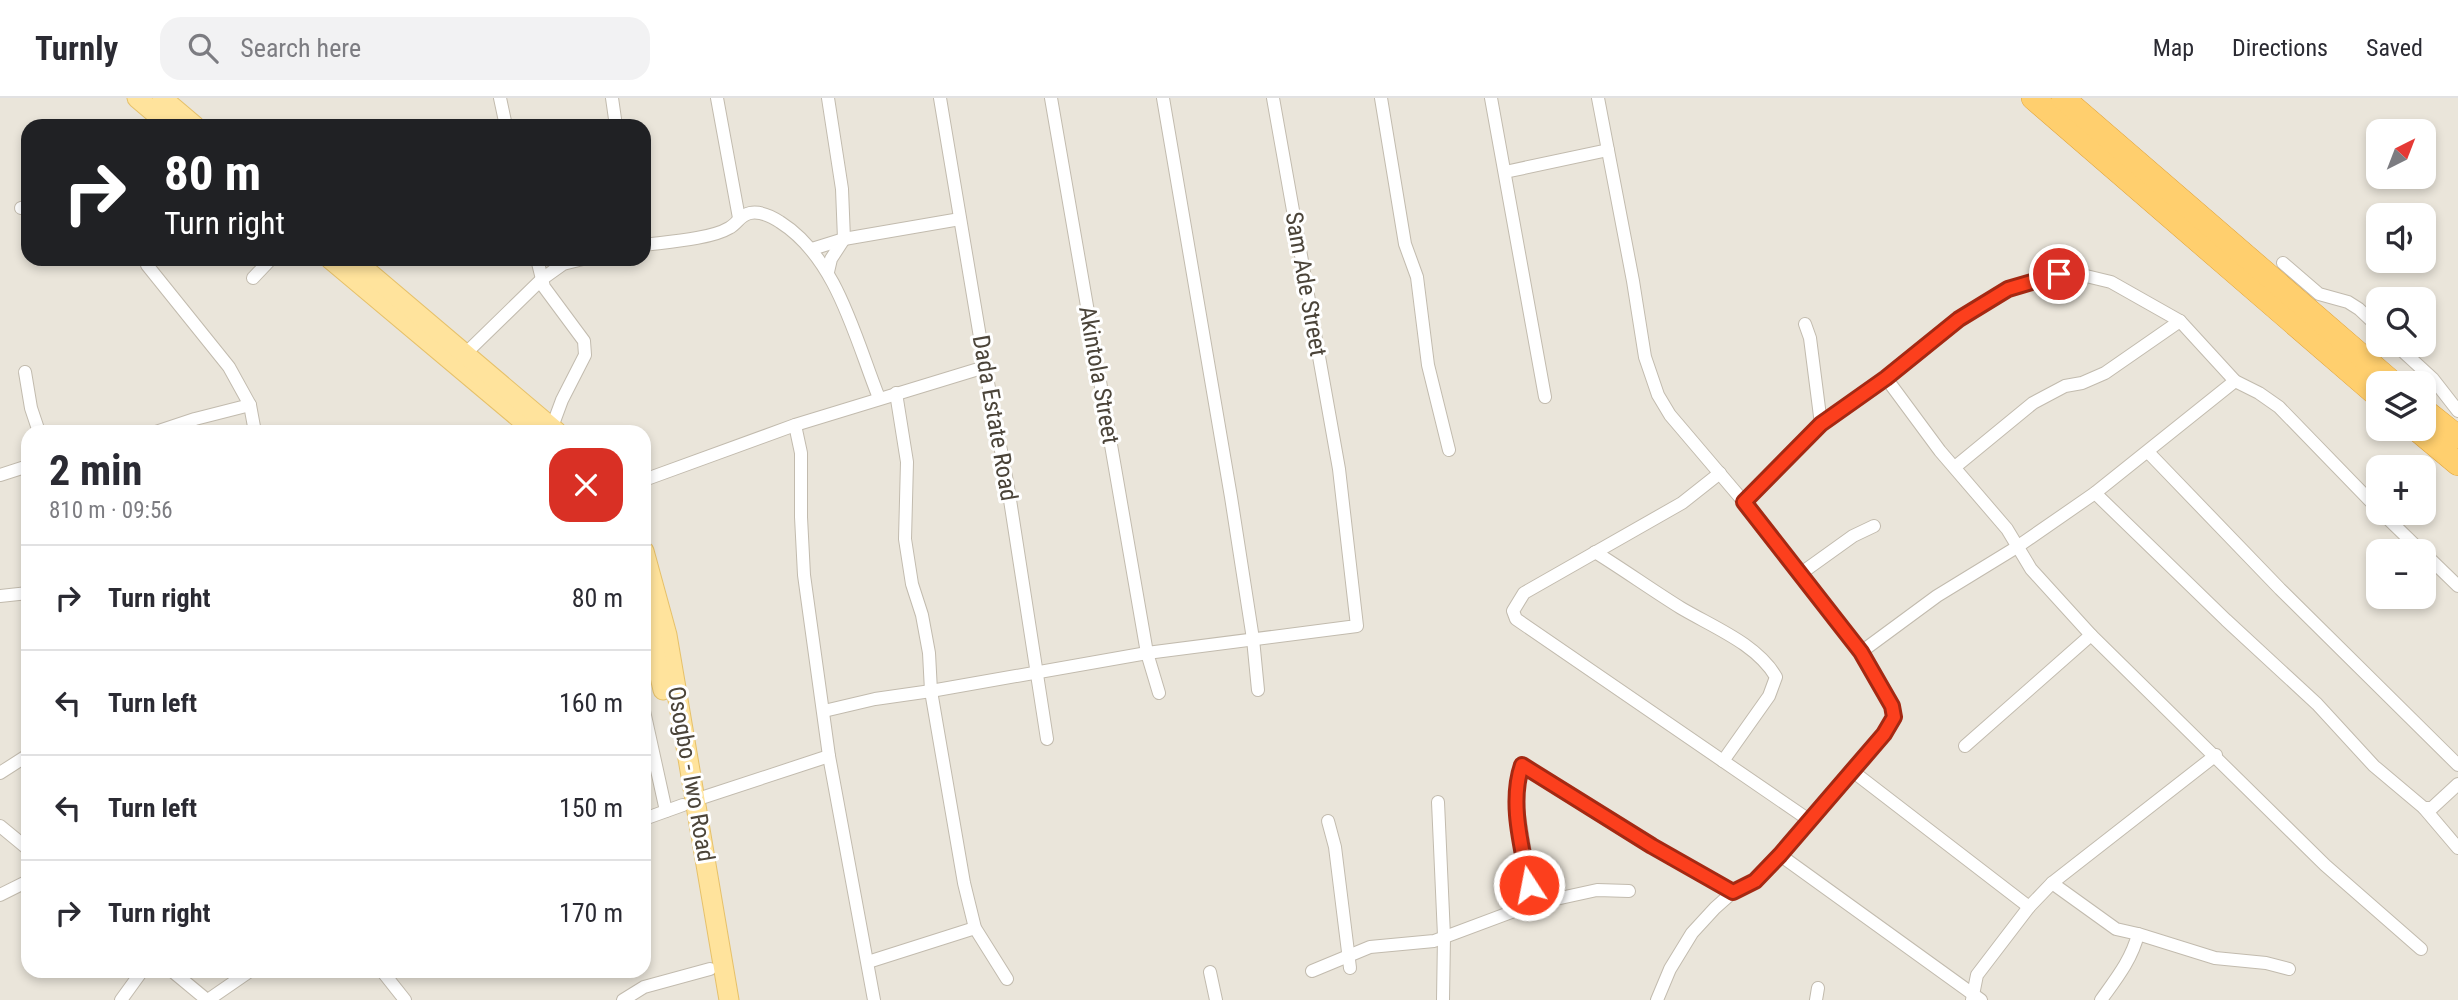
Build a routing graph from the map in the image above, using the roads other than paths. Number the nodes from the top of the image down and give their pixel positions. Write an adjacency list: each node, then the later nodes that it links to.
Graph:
1 (137, 98): 16 (main road)
2 (162, 98): 17 (main road)
3 (500, 98): 18 (street)
4 (612, 98): 19 (street)
5 (717, 98): 22 (street)
6 (828, 98): 24 (street)
7 (940, 98): 23 (street, Dada Estate Road)
8 (1051, 98): 90 (street, Akintola Street)
9 (1163, 98): 87 (street)
10 (1273, 98): 87 (street, Sam Ade Street)
11 (1381, 98): 64 (street)
12 (1492, 98): 21 (street)
13 (1598, 98): 20 (street)
14 (2034, 98): 47 (highway)
15 (2063, 98): 43 (highway)
16 (162, 119)
17 (187, 119)
18 (504, 119)
19 (615, 119)
20 (1608, 150): 21 (street); 69 (street)
21 (1505, 172): 49 (street)
22 (738, 218): 25 (street); 26 (street)
23 (960, 219): 24 (street); 42 (street, Dada Estate Road)
24 (844, 239): 26 (street); 34 (street)
25 (651, 244)
26 (812, 249): 34 (street)
27 (2283, 263): 37 (street)
28 (148, 266): 51 (street)
29 (264, 266): 35 (street)
30 (339, 266): 58 (main road)
31 (361, 266): 40 (main road)
32 (539, 266): 36 (street)
33 (560, 266): 36 (street)
34 (828, 272): 50 (street)
35 (253, 278)
36 (542, 279): 40 (street); 60 (street)
37 (2366, 316)
38 (2180, 321): 45 (street); 46 (street); 67 (street)
39 (1805, 324): 54 (street)
40 (465, 354): 59 (main road)
41 (2409, 357): 52 (street)
42 (985, 367): 48 (street); 91 (street, Dada Estate Road)
43 (2379, 371)
44 (25, 372): 55 (street)
45 (1886, 378): 54 (street); 67 (street)
46 (2235, 381): 65 (street); 73 (street)
47 (2366, 386)
48 (896, 393): 50 (street); 93 (street)
49 (1545, 397)
50 (878, 398): 61 (street)
51 (250, 405): 56 (street); 57 (street)
52 (2458, 411)
53 (2436, 420): 62 (highway)
54 (1821, 424): 74 (street)
55 (37, 425)
56 (177, 425)
57 (254, 425)
58 (540, 425)
59 (542, 425)
60 (551, 425)
61 (795, 425): 71 (street); 95 (street)
62 (2458, 437)
63 (2430, 441): 66 (highway)
64 (1448, 450)
65 (2148, 452): 72 (street); 103 (street)
66 (2458, 464)
67 (1955, 467): 78 (street)
68 (21, 468): 70 (street)
69 (1720, 473): 74 (street); 79 (street)
70 (0, 475)
71 (651, 477)
72 (2095, 492): 78 (street); 109 (street)
73 (2366, 497)
74 (1744, 502): 81 (street)
75 (2395, 525): 77 (street)
76 (1874, 526): 81 (street)
77 (2409, 539)
78 (2017, 547): 86 (street); 89 (street)
79 (1595, 552): 102 (street); 102 (street)
80 (2436, 565): 83 (street)
81 (1800, 574): 89 (street)
82 (651, 577): 108 (main road, Osogbo - Iwo Road)
83 (2458, 586)
84 (21, 594): 85 (street)
85 (0, 596)
86 (2091, 635): 97 (street); 99 (street)
87 (1253, 639): 90 (street); 92 (street)
88 (651, 651): 108 (main road, Osogbo - Iwo Road)
89 (1861, 652): 104 (street)
90 (1147, 653): 91 (street); 94 (street, Akintola Street)
91 (1035, 673): 93 (street); 96 (street, Dada Estate Road)
92 (1258, 690)
93 (931, 691): 95 (street); 124 (street)
94 (1158, 693)
95 (824, 710): 100 (street)
96 (1047, 739)
97 (1965, 746)
98 (651, 751): 108 (street)
99 (2216, 755): 117 (street); 127 (street)
100 (829, 756): 108 (street); 128 (street)
101 (21, 760): 105 (street)
102 (1723, 761): 111 (street)
103 (2458, 765)
104 (1851, 770): 111 (street); 123 (street)
105 (0, 773)
106 (2458, 784): 109 (street)
107 (1438, 802): 126 (street)
108 (681, 805): 110 (street); 130 (main road, Osogbo - Iwo Road); 145 (main road, Osogbo - Iwo Road)
109 (2424, 808): 115 (street)
110 (651, 816)
111 (1809, 820): 116 (street)
112 (1328, 821): 129 (street)
113 (0, 825): 114 (street)
114 (21, 843)
115 (2458, 848)
116 (1780, 855): 120 (street); 139 (street)
117 (2052, 883): 123 (street); 125 (street)
118 (21, 884): 121 (street)
119 (1629, 891): 122 (street)
120 (1733, 892): 122 (street); 149 (street)
121 (0, 895)
122 (1533, 904): 126 (street)
123 (2029, 907): 139 (street)
124 (975, 928): 128 (street); 138 (street)
125 (2138, 934): 131 (street); 150 (street)
126 (1444, 936): 129 (street); 148 (street)
127 (2421, 949)
128 (868, 962): 146 (street)
129 (1349, 962): 132 (street)
130 (710, 969): 143 (street); 144 (main road, Osogbo - Iwo Road)
131 (2289, 969)
132 (1312, 971)
133 (1210, 972): 147 (street)
134 (137, 978): 140 (street)
135 (180, 978): 141 (street)
136 (240, 978): 141 (street)
137 (388, 978): 142 (street)
138 (1007, 979)
139 (1975, 998)
140 (121, 1000)
141 (207, 1000)
142 (405, 1000)
143 (623, 1000)
144 (716, 1000)
145 (729, 1000)
146 (874, 1000)
147 (1216, 1000)
148 (1443, 1000)
149 (1657, 1000)
150 (2101, 1000)

